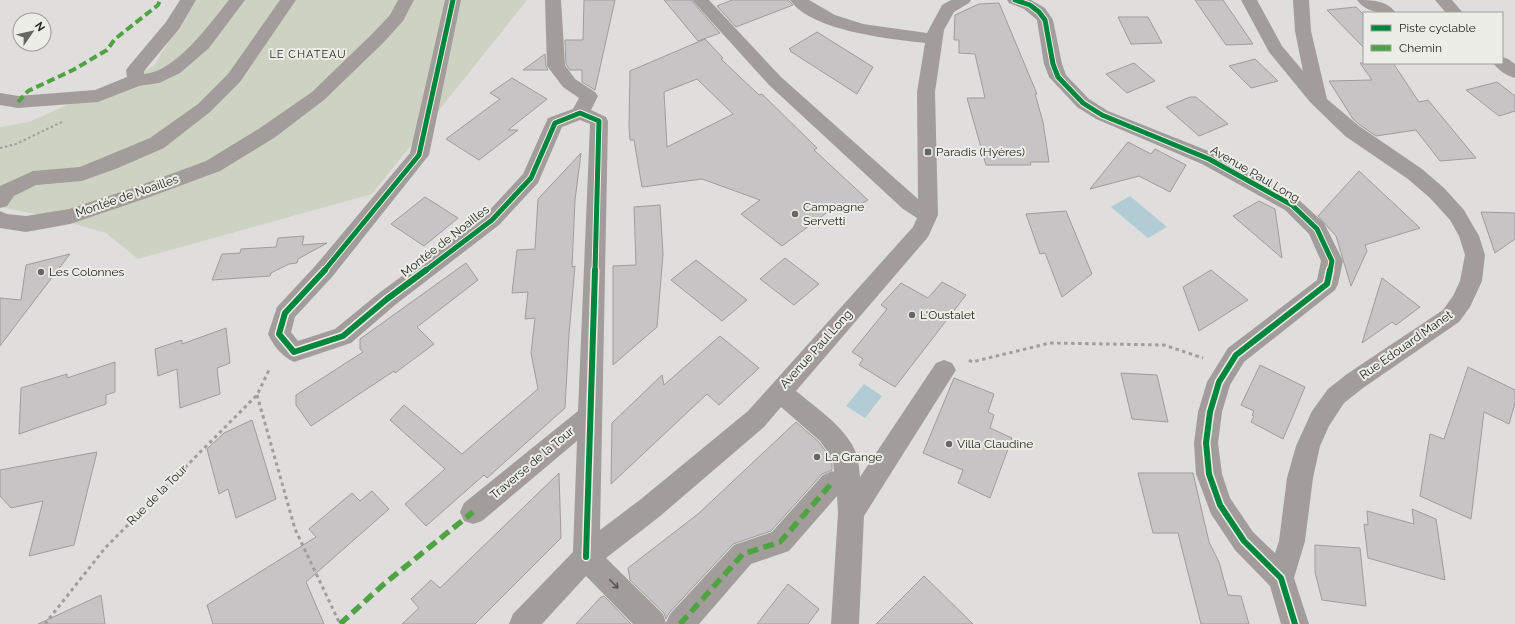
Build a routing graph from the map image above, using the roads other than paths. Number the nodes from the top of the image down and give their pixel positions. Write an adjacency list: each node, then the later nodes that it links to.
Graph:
1 (188, 0): 20 (street)
2 (238, 0): 20 (street)
3 (288, 0): 24 (street)
4 (406, 0): 26 (street, Montée de Noailles)
5 (453, 0): 23 (street, Montée de Noailles)
6 (553, 0): 23 (street)
7 (700, 0): 25 (street)
8 (798, 0): 17 (street)
9 (1015, 0): 34 (street, Avenue Paul Long)
10 (1249, 0): 22 (street, Rue Edouard Manet)
11 (1301, 0): 22 (street)
12 (1366, 0): 15 (street)
13 (1443, 0): 16 (street)
14 (950, 3): 17 (street, Avenue Paul Long)
15 (1386, 12)
16 (1454, 12)
17 (935, 39): 25 (street, Avenue Paul Long)
18 (1503, 64): 19 (street)
19 (1515, 72)
20 (136, 80): 21 (street)
21 (0, 99)
22 (1319, 101): 34 (street, Rue Edouard Manet)
23 (580, 113): 29 (street)
24 (0, 201)
25 (928, 215): 28 (street, Avenue Paul Long)
26 (0, 219)
27 (944, 370): 32 (street)
28 (779, 391): 32 (street); 33 (street, Avenue Paul Long)
29 (591, 415): 31 (street, Traverse de la Tour); 33 (street)
30 (832, 483): 37 (street)
31 (472, 512)
32 (851, 513): 38 (street)
33 (586, 557): 35 (street, Avenue Paul Long); 36 (street, one-way to 36)
34 (1281, 578): 39 (street)
35 (523, 624)
36 (653, 624)
37 (680, 624)
38 (845, 624)
39 (1295, 624)

